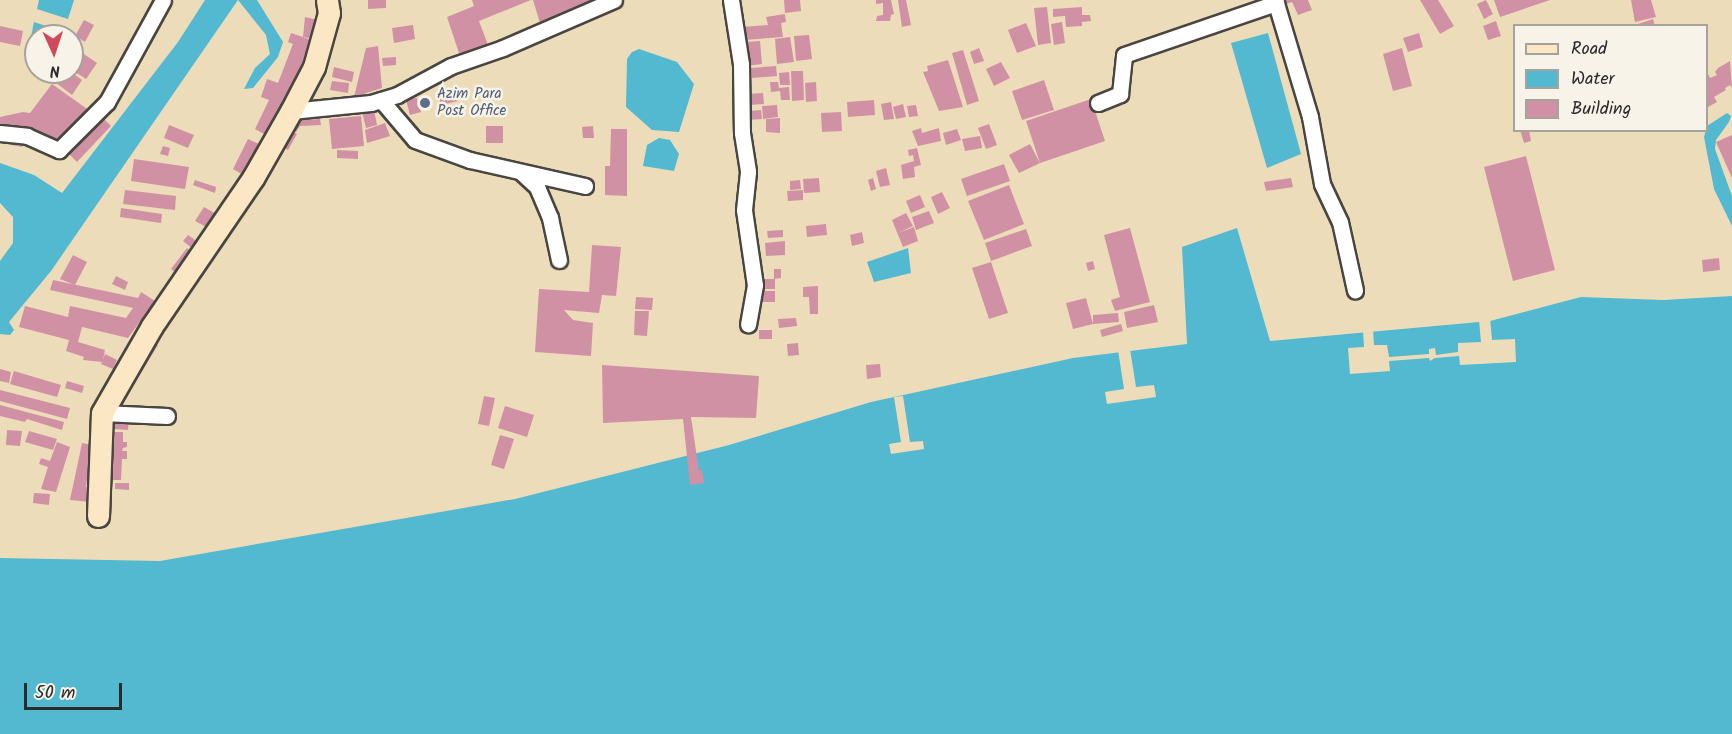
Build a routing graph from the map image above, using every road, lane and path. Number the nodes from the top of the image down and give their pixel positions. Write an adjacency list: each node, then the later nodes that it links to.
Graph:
1 (163, 0): 9 (street)
2 (327, 0): 8 (main road)
3 (614, 0): 6 (street)
4 (731, 0): 14 (street)
5 (1275, 2): 7 (street); 13 (street)
6 (381, 100): 8 (street); 10 (street)
7 (1098, 102)
8 (291, 111): 15 (main road)
9 (0, 133)
10 (522, 173): 11 (street); 12 (street)
11 (585, 186)
12 (559, 260)
13 (1355, 290)
14 (748, 324)
15 (102, 414): 16 (street); 17 (main road)
16 (167, 416)
17 (98, 516)

